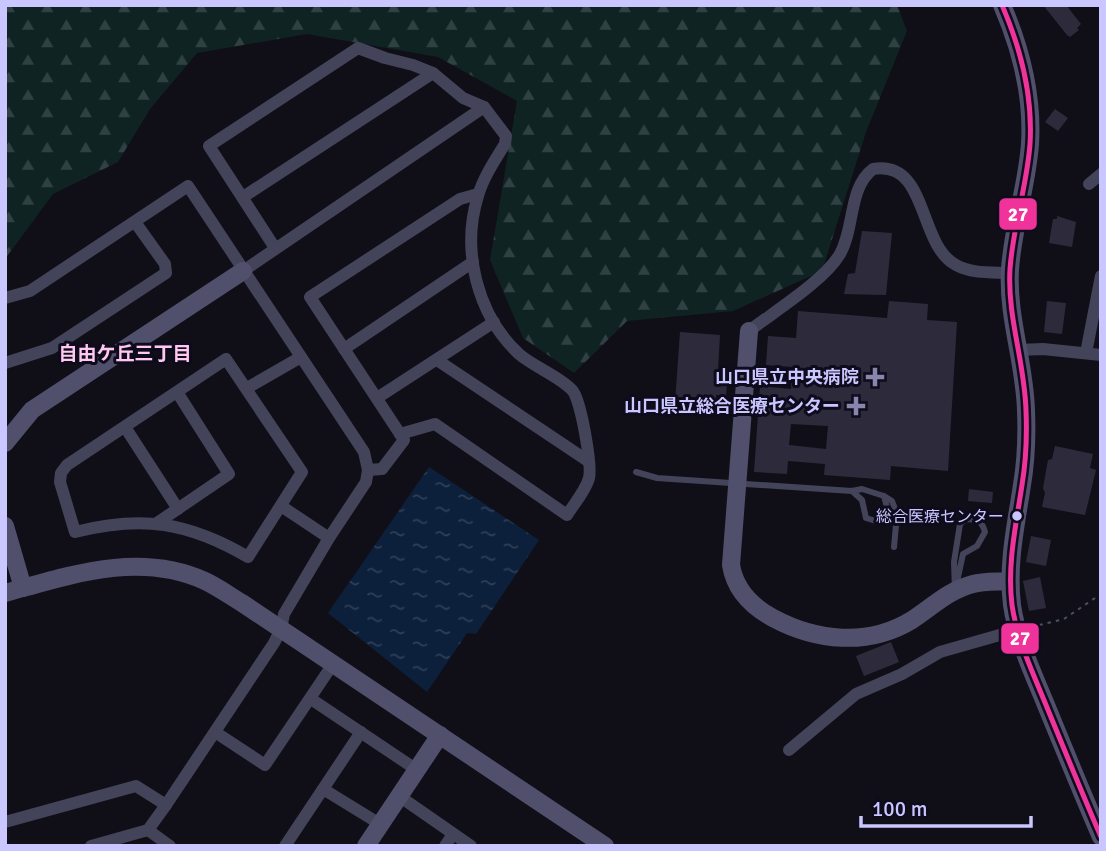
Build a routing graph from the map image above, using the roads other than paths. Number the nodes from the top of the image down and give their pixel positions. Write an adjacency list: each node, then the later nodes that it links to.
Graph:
1 (1002, 5): 12 (street)
2 (433, 73): 3 (street); 7 (street); 7 (street)
3 (484, 107): 6 (street); 9 (street)
4 (1101, 174): 5 (street)
5 (1089, 184)
6 (478, 194): 10 (street); 17 (street)
7 (243, 197): 9 (street)
8 (135, 222): 11 (street); 14 (street); 23 (street)
9 (275, 248): 11 (street)
10 (473, 262): 15 (street); 17 (street)
11 (243, 271): 21 (street); 29 (street)
12 (1010, 273): 16 (street); 18 (street)
13 (1101, 276): 19 (street)
14 (5, 298)
15 (494, 322): 22 (street); 30 (street)
16 (749, 331): 33 (street)
17 (344, 349): 26 (street)
18 (1018, 350): 19 (street); 42 (street)
19 (1086, 353): 20 (street)
20 (1101, 355)
21 (301, 357): 24 (street); 31 (street)
22 (437, 360): 26 (street); 30 (street)
23 (5, 363)
24 (247, 388): 25 (street); 36 (street)
25 (177, 392): 27 (street); 37 (street)
26 (377, 398): 28 (street)
27 (125, 427): 37 (street); 38 (street)
28 (400, 434): 30 (street); 31 (street)
29 (5, 443)
30 (588, 461)
31 (368, 470): 40 (street)
32 (636, 472): 33 (lane)
33 (736, 484): 34 (lane); 44 (street)
34 (852, 491): 35 (lane); 35 (lane)
35 (884, 496): 41 (lane)
36 (281, 506): 38 (street); 40 (street)
37 (178, 509): 38 (street)
38 (157, 523)
39 (5, 526): 43 (street)
40 (329, 538): 45 (street)
41 (894, 547)
42 (1010, 582): 44 (street); 46 (street)
43 (14, 591): 45 (street)
44 (955, 591): 44 (lane)
45 (281, 629): 47 (street); 49 (street)
46 (1017, 630): 52 (street); 61 (street)
47 (333, 664): 48 (street); 51 (street)
48 (311, 699): 49 (street); 50 (street)
49 (215, 732): 56 (street)
50 (361, 732): 53 (street); 54 (street)
51 (440, 736): 53 (street); 68 (street)
52 (789, 750)
53 (417, 770): 55 (street)
54 (323, 789): 58 (street); 64 (street)
55 (399, 796): 58 (street); 60 (street)
56 (166, 805): 57 (street); 59 (street)
57 (5, 822)
58 (380, 824): 65 (street)
59 (148, 830): 62 (street); 63 (street)
60 (453, 834): 66 (street); 67 (street)
61 (1101, 837)
62 (91, 846)
63 (170, 846)
64 (285, 846)
65 (366, 846)
66 (445, 846)
67 (471, 846)
68 (605, 846)

